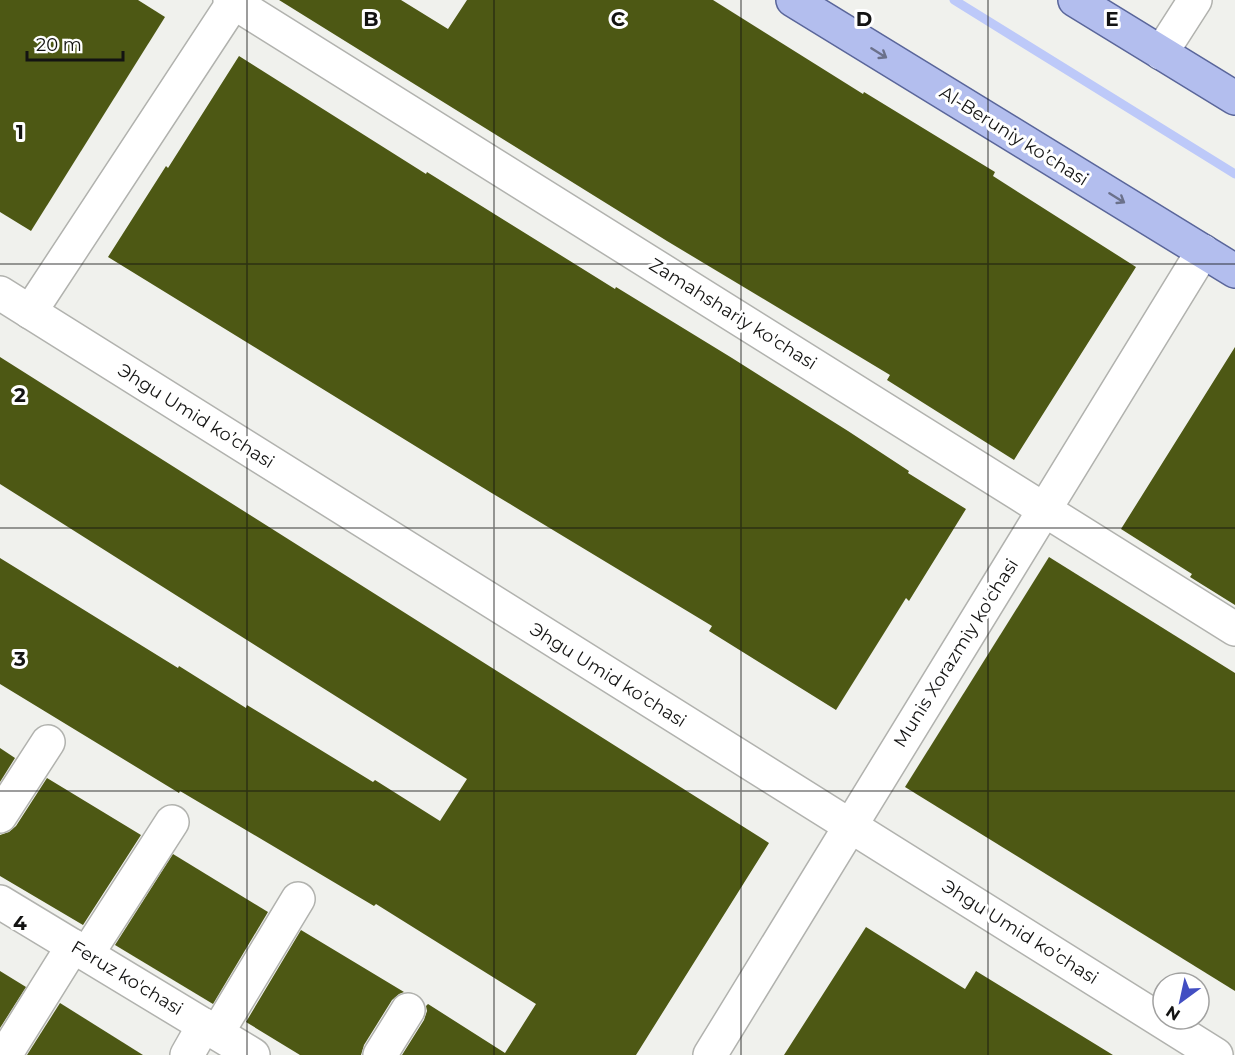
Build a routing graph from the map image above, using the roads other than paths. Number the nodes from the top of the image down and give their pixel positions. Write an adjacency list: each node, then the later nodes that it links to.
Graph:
1 (793, 0): 7 (main road, Al-Beruniy ko’chasi, one-way to 7)
2 (1075, 0): 5 (main road)
3 (1195, 0): 5 (street)
4 (233, 1): 10 (street); 11 (street, Zamahshariy ko'chasi)
5 (1161, 53): 6 (main road)
6 (1235, 98)
7 (1203, 251): 8 (main road, Al-Beruniy ko’chasi); 11 (street, Munis Xorazmiy ko'chasi)
8 (1235, 271)
9 (0, 293): 10 (street, Эhgu Umid ko’chasi)
10 (30, 312): 16 (street, Эhgu Umid ko’chasi)
11 (1045, 509): 12 (street, Zamahshariy ko'chasi); 16 (street, Munis Xorazmiy ko'chasi)
12 (1235, 629)
13 (48, 742): 14 (street)
14 (0, 816)
15 (172, 822): 19 (street)
16 (850, 826): 26 (street, Munis Xorazmiy ko'chasi); 27 (street, Эhgu Umid ko’chasi)
17 (298, 899): 21 (street)
18 (0, 902): 19 (street, Feruz ko'chasi)
19 (80, 950): 21 (street, Feruz ko'chasi); 22 (street)
20 (408, 1010): 25 (street)
21 (211, 1029): 23 (street); 24 (street, Feruz ko'chasi)
22 (5, 1055)
23 (187, 1055)
24 (254, 1055)
25 (380, 1055)
26 (710, 1055)
27 (1216, 1055)

